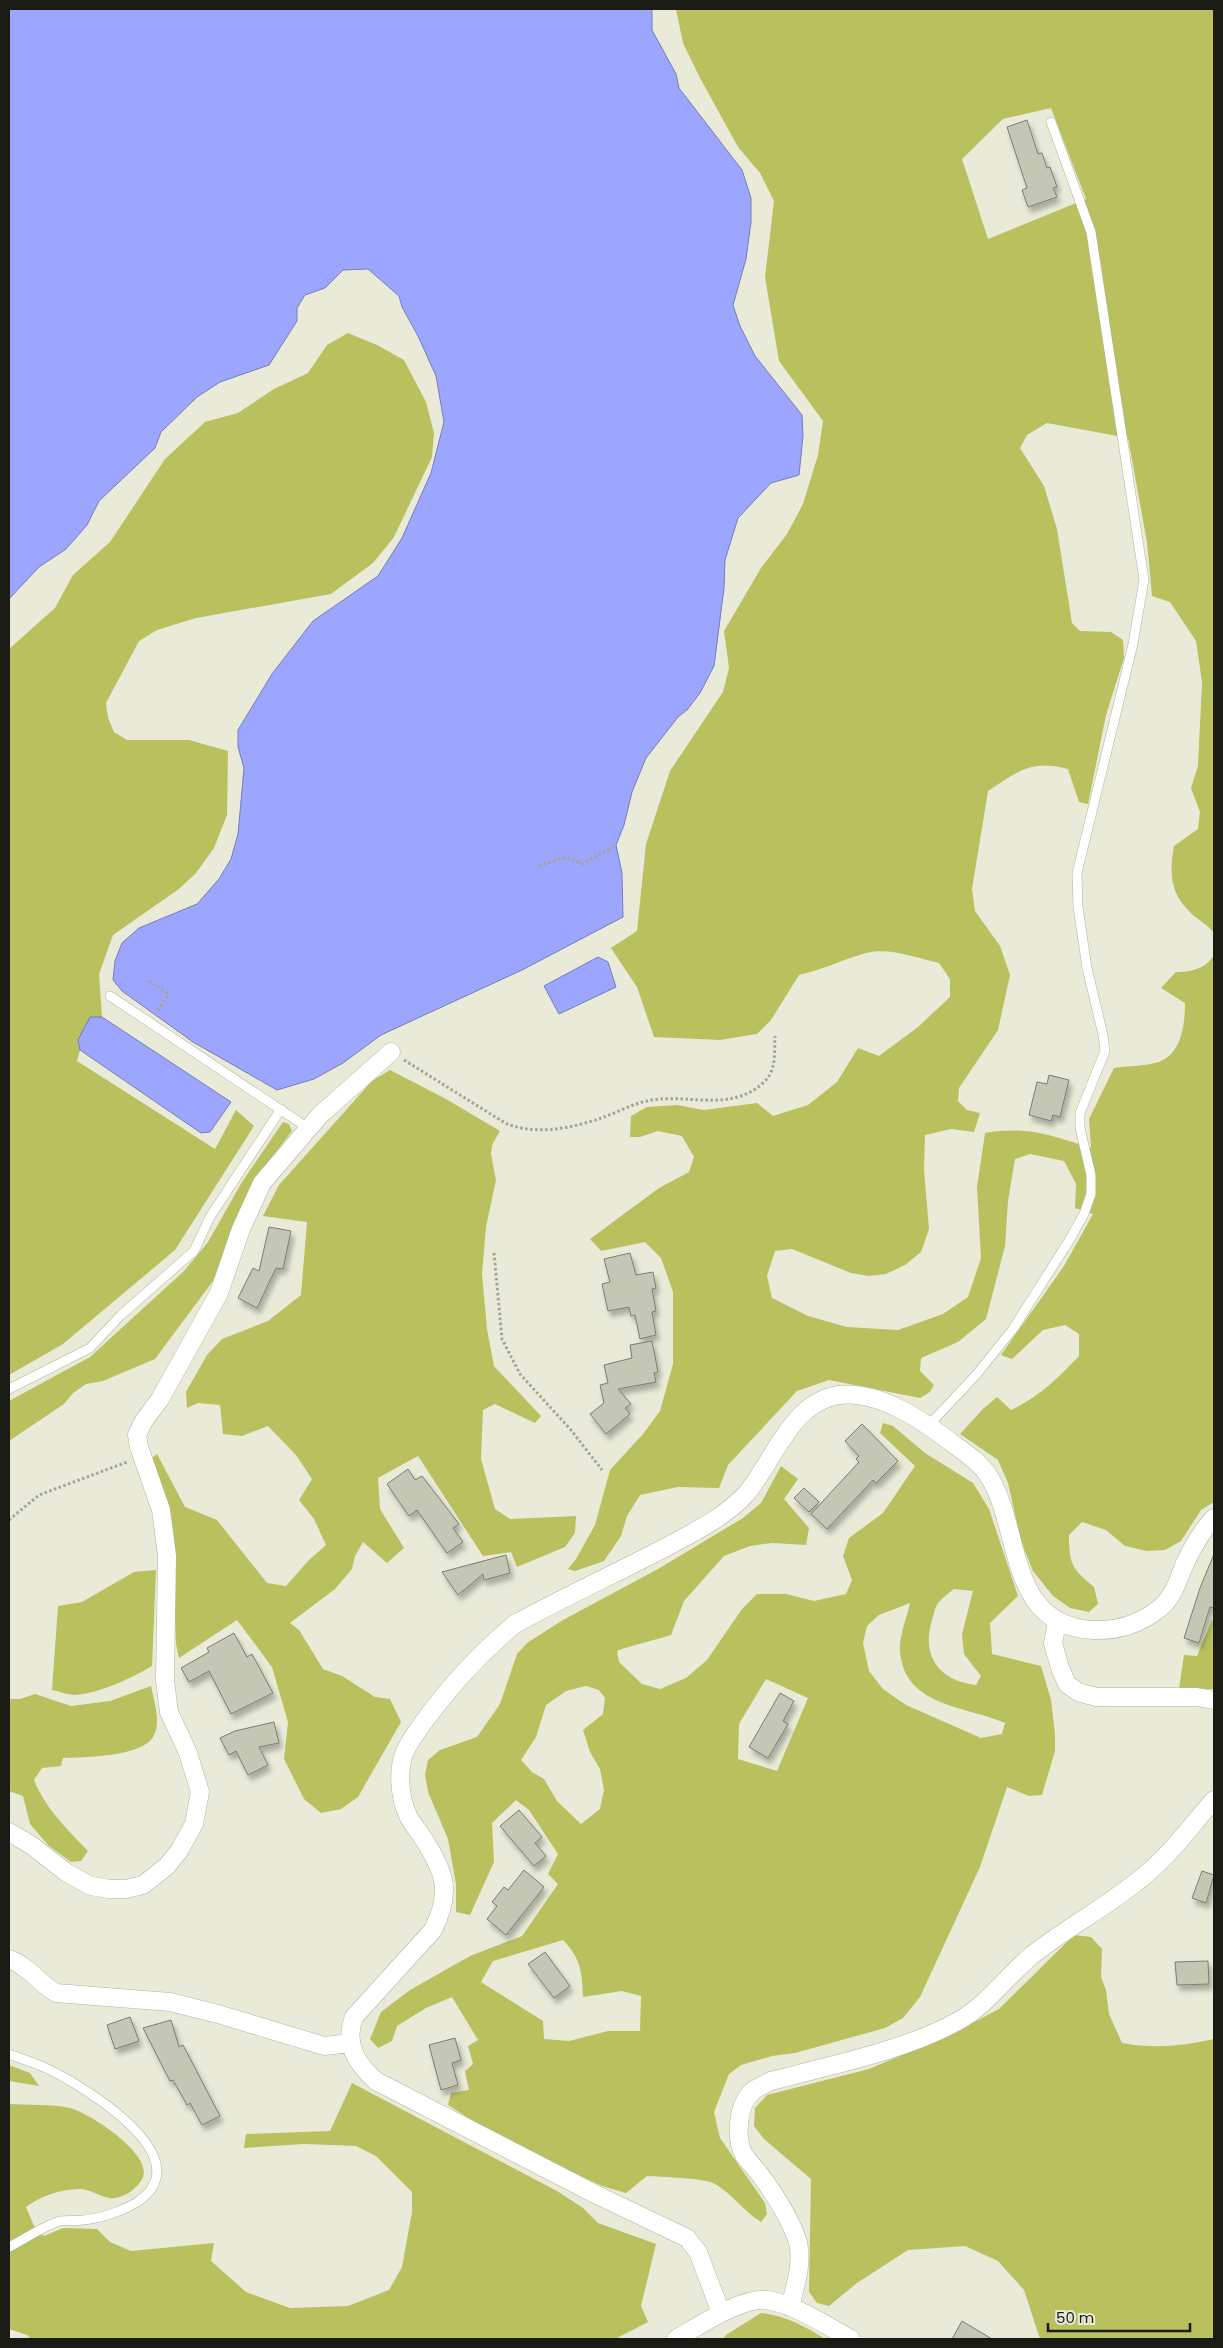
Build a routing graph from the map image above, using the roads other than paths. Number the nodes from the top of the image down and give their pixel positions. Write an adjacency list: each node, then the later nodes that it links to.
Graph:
1 (1051, 122): 7 (lane)
2 (110, 996): 4 (lane)
3 (392, 1052): 5 (street)
4 (280, 1109): 5 (lane); 6 (lane)
5 (308, 1128): 12 (street)
6 (9, 1389)
7 (929, 1425): 9 (street); 14 (street)
8 (1214, 1518): 9 (street)
9 (1057, 1622): 10 (street)
10 (1214, 1700)
11 (1214, 1800): 17 (street)
12 (9, 1832)
13 (9, 1959): 14 (street)
14 (350, 2043): 18 (street)
15 (9, 2054): 16 (lane)
16 (9, 2247)
17 (790, 2307): 18 (street); 21 (street)
18 (714, 2316): 19 (street); 20 (street)
19 (676, 2339)
20 (701, 2339)
21 (851, 2339)

